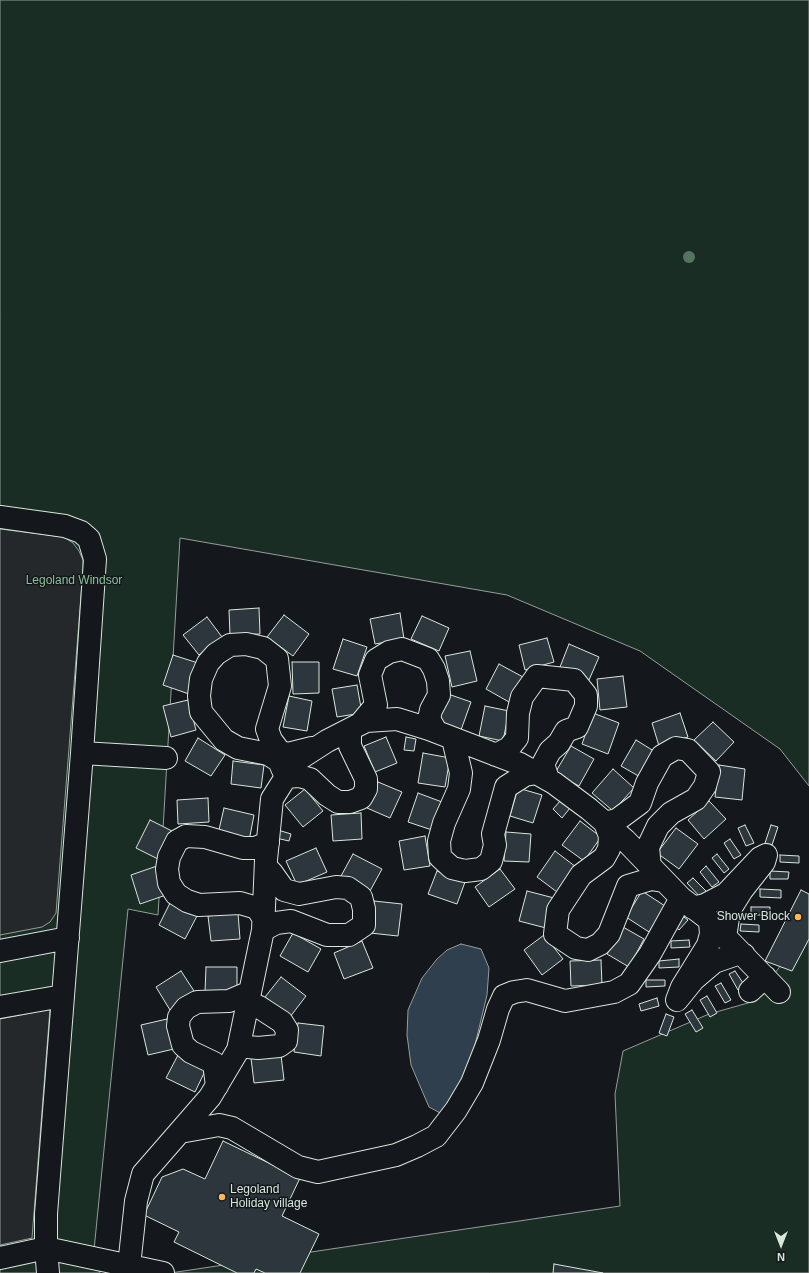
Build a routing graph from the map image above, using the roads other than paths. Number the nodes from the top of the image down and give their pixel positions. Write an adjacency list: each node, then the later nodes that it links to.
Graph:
1 (0, 517): 5 (lane)
2 (357, 726): 3 (lane); 3 (lane); 4 (lane); 9 (lane)
3 (445, 735): 6 (lane); 8 (lane)
4 (317, 747): 9 (lane); 9 (lane)
5 (82, 753): 7 (lane); 17 (lane)
6 (496, 755): 8 (lane); 8 (lane)
7 (166, 758)
8 (542, 776): 10 (lane)
9 (286, 777): 11 (lane)
10 (606, 823): 13 (lane); 13 (lane); 13 (lane)
11 (268, 843): 12 (lane); 16 (lane)
12 (266, 867): 16 (lane); 16 (lane)
13 (657, 874): 14 (lane)
14 (687, 903): 15 (lane); 18 (lane); 27 (lane)
15 (710, 922): 18 (lane); 20 (lane)
16 (264, 924): 23 (lane)
17 (68, 938): 19 (lane); 22 (lane)
18 (725, 938): 20 (lane)
19 (0, 951)
20 (744, 956): 21 (lane)
21 (765, 987)
22 (64, 996): 24 (lane); 29 (lane)
23 (249, 997): 25 (lane); 25 (lane); 26 (lane)
24 (0, 1007)
25 (239, 1046): 26 (lane)
26 (218, 1085): 27 (lane); 28 (lane)
27 (232, 1128): 28 (lane)
28 (180, 1132): 31 (lane)
29 (46, 1248): 30 (lane); 31 (lane); 32 (lane)
30 (0, 1258)
31 (129, 1266): 33 (lane)
32 (48, 1273)
33 (163, 1273)

